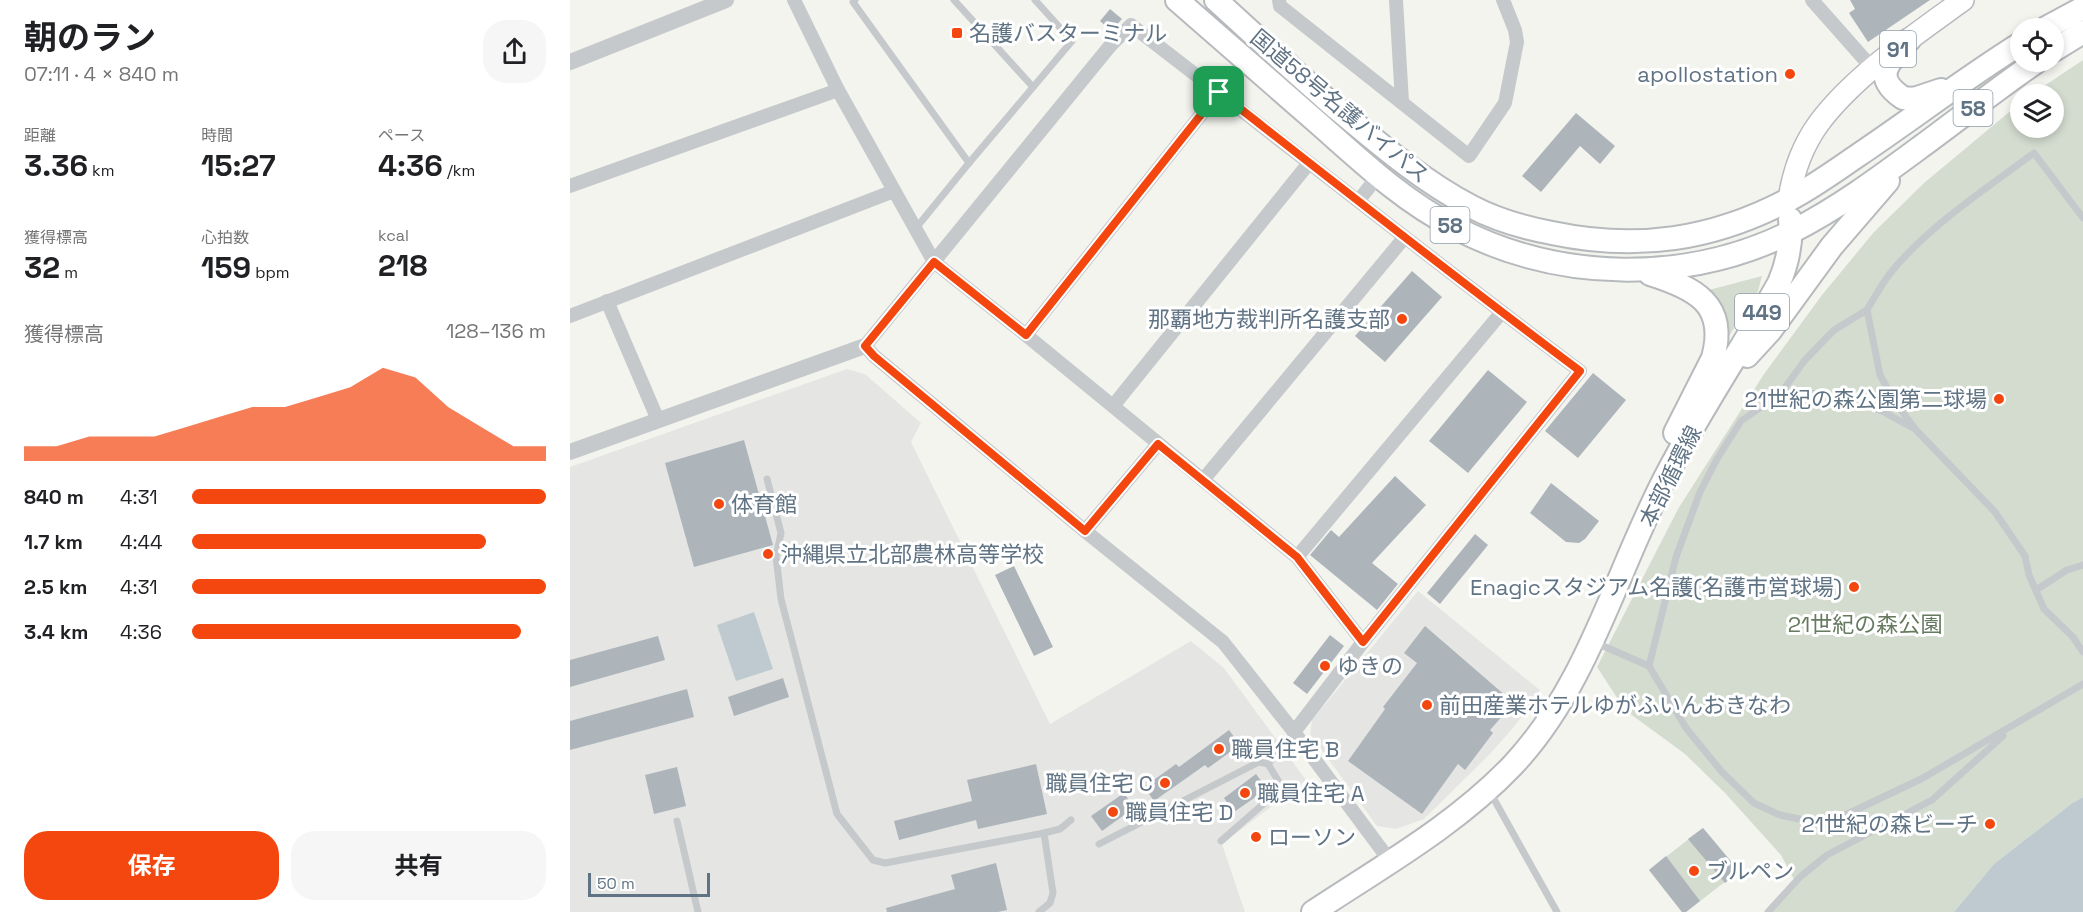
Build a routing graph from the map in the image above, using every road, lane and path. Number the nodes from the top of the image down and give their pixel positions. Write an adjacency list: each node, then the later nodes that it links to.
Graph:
1 (726, 0): 19 (street)
2 (794, 0): 24 (street)
3 (855, 0): 28 (lane)
4 (954, 0): 23 (lane)
5 (1035, 0): 23 (lane)
6 (1177, 0): 30 (highway, 国道58号名護バイパス / 58)
7 (1216, 0): 33 (highway, 国道58号名護バイパス / 58)
8 (1279, 0): 26 (street)
9 (1396, 0): 26 (street)
10 (1503, 0): 26 (street)
11 (1812, 0): 20 (street)
12 (1963, 0): 16 (main road, 本部循環線 / 91)
13 (2083, 8): 14 (highway)
14 (2064, 18)
15 (2083, 32): 17 (highway)
16 (1909, 40): 20 (main road, 本部循環線 / 91); 22 (highway)
17 (2064, 44)
18 (2010, 50): 22 (highway, 国道58号名護バイパス / 58)
19 (570, 62)
20 (1873, 69): 33 (main road, 本部循環線 / 91)
21 (2022, 72): 27 (highway, 国道58号名護バイパス / 58)
22 (1963, 81): 33 (highway, 国道58号名護バイパス / 58)
23 (1033, 87): 28 (lane)
24 (838, 90): 31 (street); 32 (street)
25 (1219, 92): 29 (street); 39 (street); 45 (street)
26 (1402, 102)
27 (1910, 154): 37 (highway, 国道58号名護バイパス / 58); 47 (highway)
28 (969, 163): 36 (lane)
29 (1309, 163): 34 (street); 49 (street)
30 (1378, 176): 34 (street); 40 (highway, 国道58号名護バイパス / 58)
31 (570, 186)
32 (894, 191): 36 (street); 41 (street)
33 (1789, 200): 37 (highway, 本部循環線 / 449)
34 (1359, 201): 38 (street)
35 (2083, 219): 42 (lane)
36 (916, 228): 39 (street)
37 (1791, 232): 40 (highway, 国道58号名護バイパス / 58); 47 (highway, 本部循環線 / 449)
38 (1404, 238): 43 (street); 56 (street)
39 (934, 262): 45 (street); 46 (street)
40 (1639, 270): 54 (highway)
41 (607, 301): 44 (street); 50 (street)
42 (1867, 310): 48 (lane); 51 (lane)
43 (1502, 312): 58 (street); 62 (street)
44 (570, 315)
45 (1026, 335): 49 (street)
46 (865, 346): 50 (street); 57 (street)
47 (1718, 388): 54 (highway, 本部循環線 / 449)
48 (1781, 393): 51 (lane); 64 (lane)
49 (1113, 406): 52 (street)
50 (658, 420): 53 (street)
51 (1916, 430): 60 (lane)
52 (1158, 444): 56 (street); 57 (street)
53 (570, 452)
54 (1666, 475): 61 (highway, 本部循環線 / 449)
55 (767, 479): 72 (lane)
56 (1203, 480): 58 (street)
57 (1085, 531): 67 (street)
58 (1297, 557): 62 (street)
59 (2083, 565): 60 (lane)
60 (2036, 590): 63 (lane)
61 (1592, 641): 64 (lane); 69 (highway, 本部循環線 / 449)
62 (1363, 642): 67 (street)
63 (2083, 652)
64 (1649, 666): 66 (lane)
65 (2083, 684): 66 (lane)
66 (2013, 726): 80 (lane)
67 (1294, 732): 68 (lane); 75 (street)
68 (1268, 764): 73 (lane); 74 (lane)
69 (1489, 789): 75 (highway, 本部循環線 / 449); 79 (lane)
70 (1071, 820): 72 (lane)
71 (676, 821): 76 (lane)
72 (1044, 833): 77 (lane)
73 (1221, 841)
74 (1099, 844)
75 (1390, 861): 78 (highway, 本部循環線 / 449)
76 (698, 912)
77 (1039, 912)
78 (1312, 912)
79 (1557, 912)
80 (1768, 912)

